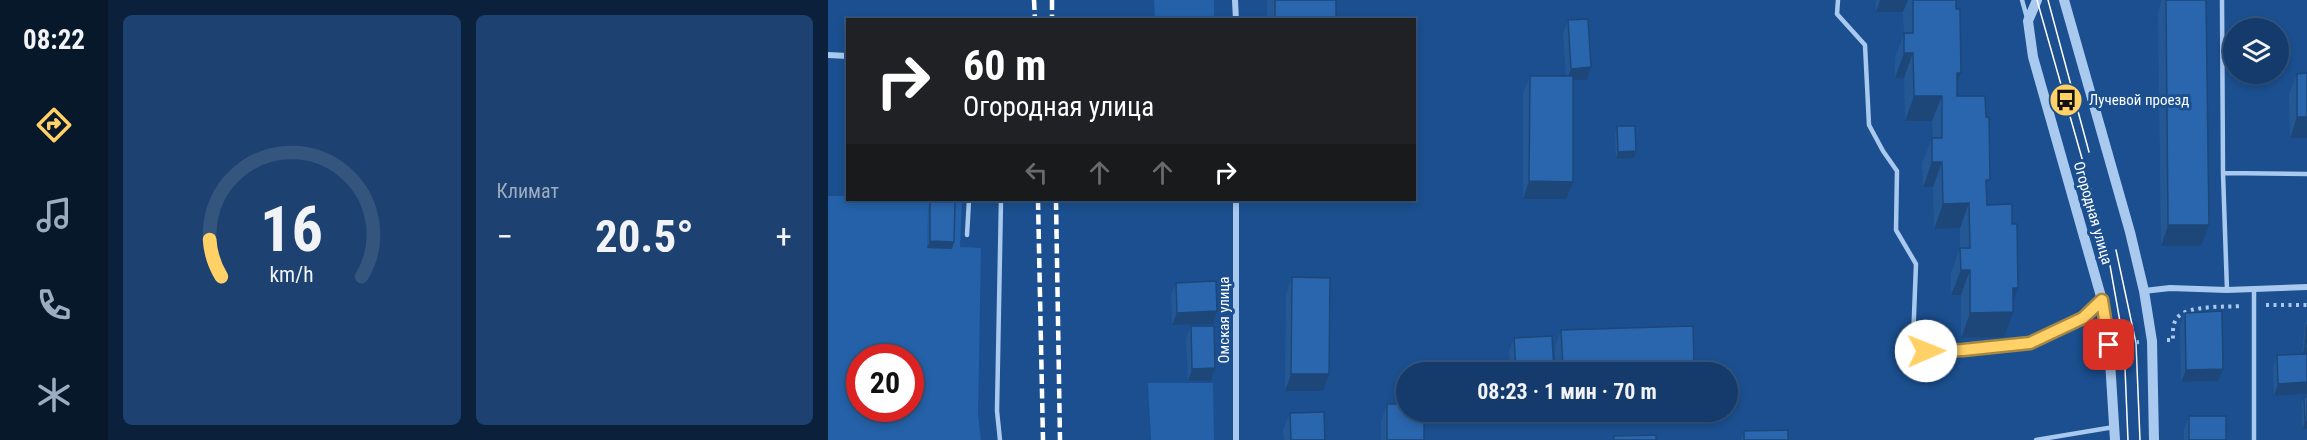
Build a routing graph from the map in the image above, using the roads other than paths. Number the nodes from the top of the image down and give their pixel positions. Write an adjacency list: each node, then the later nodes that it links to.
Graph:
1 (1235, 0): 7 (street)
2 (1838, 0): 21 (lane)
3 (2022, 0): 8 (lane)
4 (2037, 0): 8 (street, Огородная улица)
5 (2064, 0): 20 (street, Огородная улица)
6 (2222, 0): 11 (lane)
7 (1236, 18)
8 (2028, 21): 21 (street, Огородная улица)
9 (828, 55): 10 (street)
10 (846, 56)
11 (2223, 173): 12 (lane); 19 (lane)
12 (2307, 174)
13 (969, 201): 16 (lane)
14 (1001, 201): 23 (lane)
15 (1236, 201): 24 (street, Омская улица)
16 (967, 236)
17 (2307, 287): 18 (street)
18 (2254, 288): 19 (street); 28 (lane)
19 (2227, 290): 20 (street)
20 (2144, 291): 27 (street, Огородная улица)
21 (2102, 300): 22 (street, Огородная улица)
22 (2115, 426): 25 (lane); 26 (street, Огородная улица)
23 (1000, 440)
24 (1236, 440)
25 (2037, 440)
26 (2115, 440)
27 (2154, 440)
28 (2254, 440)

